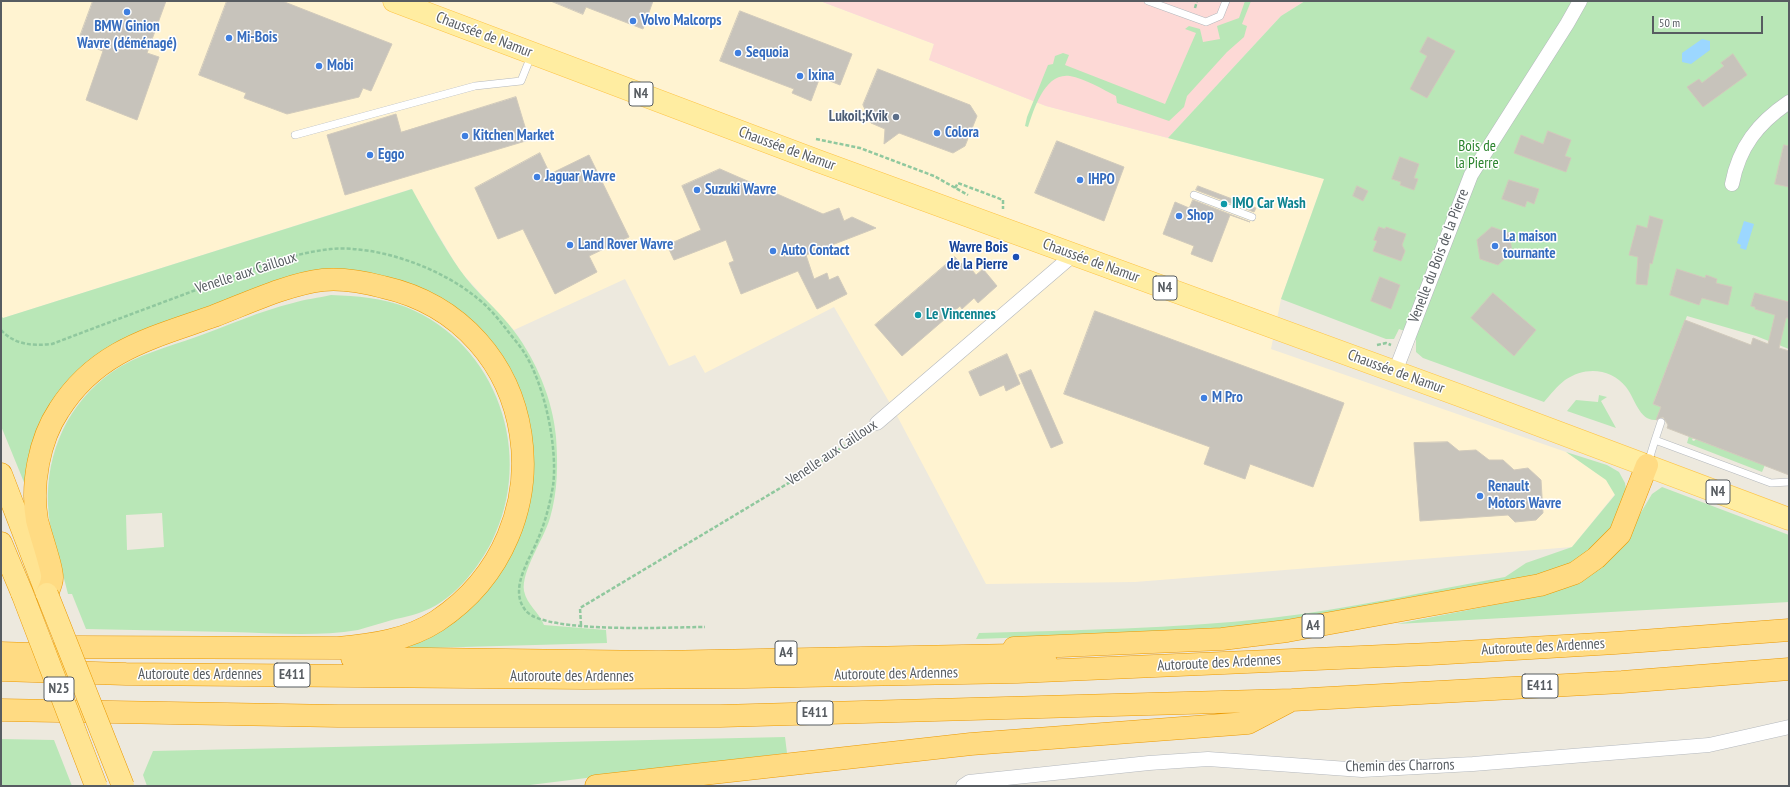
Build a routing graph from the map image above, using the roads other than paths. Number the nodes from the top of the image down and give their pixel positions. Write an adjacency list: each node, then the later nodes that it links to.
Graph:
1 (394, 1): 5 (main road, Chaussée de Namur / N4)
2 (1148, 1): 3 (lane)
3 (1226, 1)
4 (1580, 1): 12 (street, Venelle du Bois de la Pierre)
5 (532, 53): 7 (lane); 11 (main road, Chaussée de Namur / N4)
6 (1789, 102): 8 (street)
7 (295, 135)
8 (1732, 184)
9 (1194, 195): 10 (lane)
10 (1252, 217)
11 (1073, 255): 12 (main road, Chaussée de Namur / N4); 14 (street, Venelle aux Cailloux)
12 (1395, 372): 16 (main road, Chaussée de Namur / N4)
13 (1661, 422): 15 (lane)
14 (877, 423)
15 (1655, 440): 16 (lane); 18 (lane)
16 (1647, 466): 19 (main road, Chaussée de Namur / N4); 25 (highway, A4)
17 (1, 474): 21 (highway, N25)
18 (1789, 482)
19 (1789, 519)
20 (1, 543): 32 (highway, N25, bridge)
21 (47, 594): 24 (highway); 33 (highway, N25, bridge)
22 (1789, 630): 28 (highway, Autoroute des Ardennes / E411)
23 (1, 653): 24 (highway)
24 (53, 655): 25 (highway)
25 (659, 662): 28 (highway)
26 (1789, 669): 29 (highway, E411)
27 (1, 670): 28 (highway, Autoroute des Ardennes / E411)
28 (1069, 670)
29 (1292, 700): 30 (highway, E411); 34 (highway)
30 (1, 710)
31 (1789, 727): 35 (street, Chemin des Charrons)
32 (96, 786)
33 (123, 786)
34 (596, 786)
35 (963, 786)

